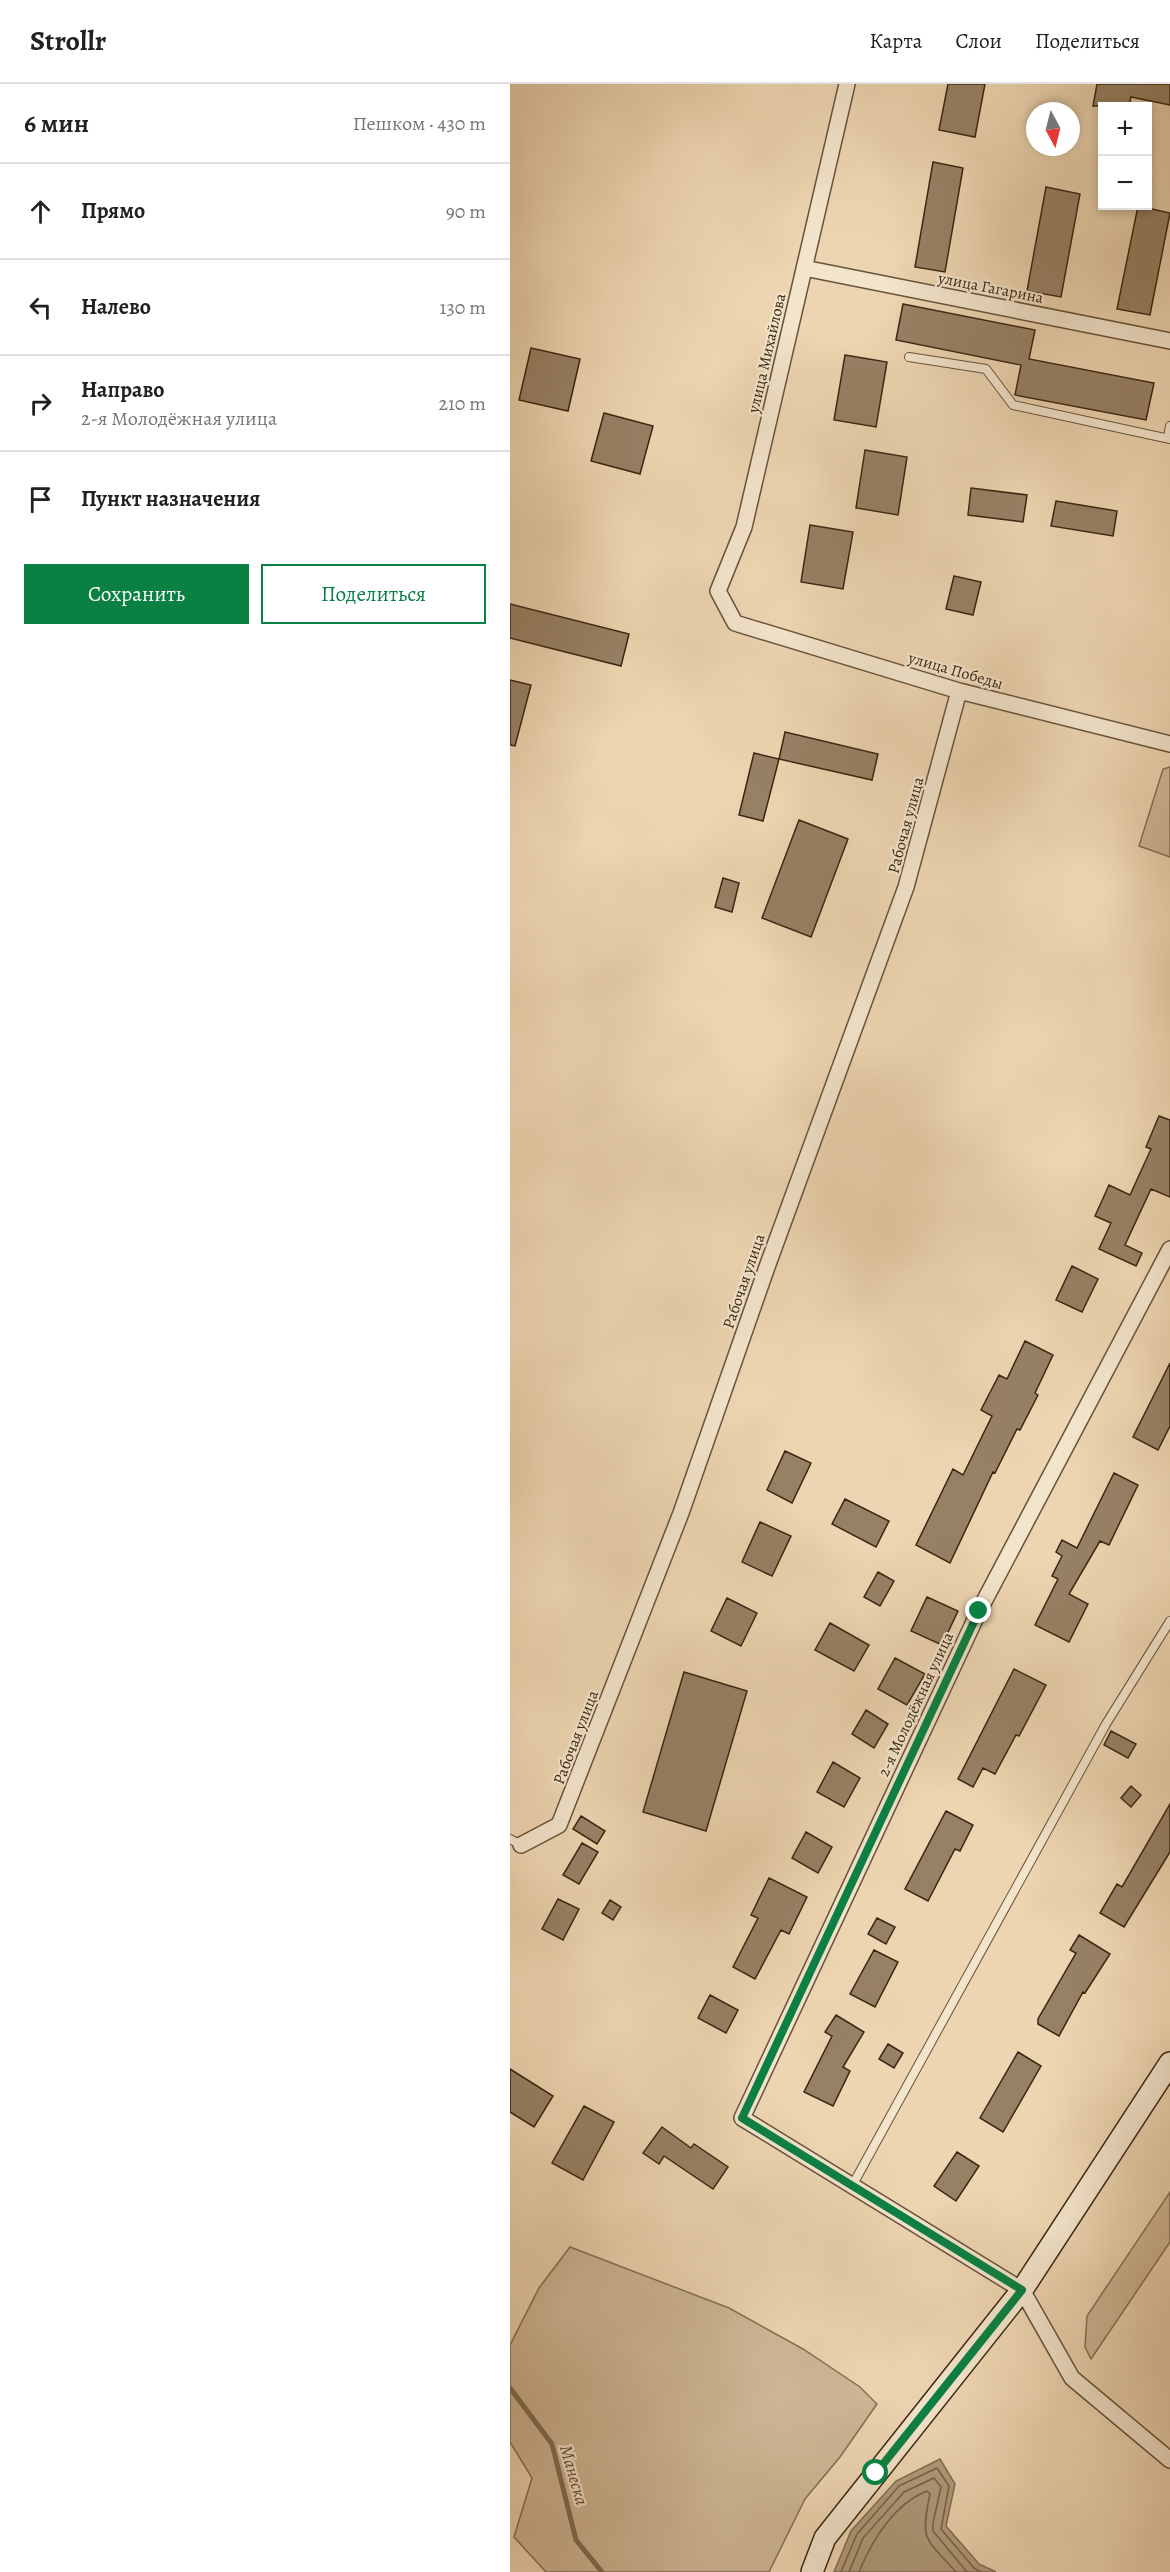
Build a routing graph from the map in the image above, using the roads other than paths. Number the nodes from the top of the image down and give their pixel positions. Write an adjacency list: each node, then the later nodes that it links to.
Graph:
1 (847, 84): 2 (street, улица Михайлова)
2 (804, 268): 3 (street, улица Гагарина); 7 (street, улица Михайлова)
3 (1170, 341)
4 (909, 357): 6 (lane)
5 (1170, 426): 6 (lane)
6 (1169, 439)
7 (735, 623): 8 (street, улица Победы)
8 (959, 691): 9 (street, улица Победы); 12 (street, Рабочая улица)
9 (1170, 744)
10 (1170, 1249): 14 (street, 2-я Молодёжная улица)
11 (1170, 1621): 14 (lane)
12 (515, 1842)
13 (1170, 2063): 15 (main road)
14 (852, 2186): 15 (street)
15 (1022, 2290): 16 (street); 17 (main road)
16 (1167, 2452)
17 (812, 2572)

